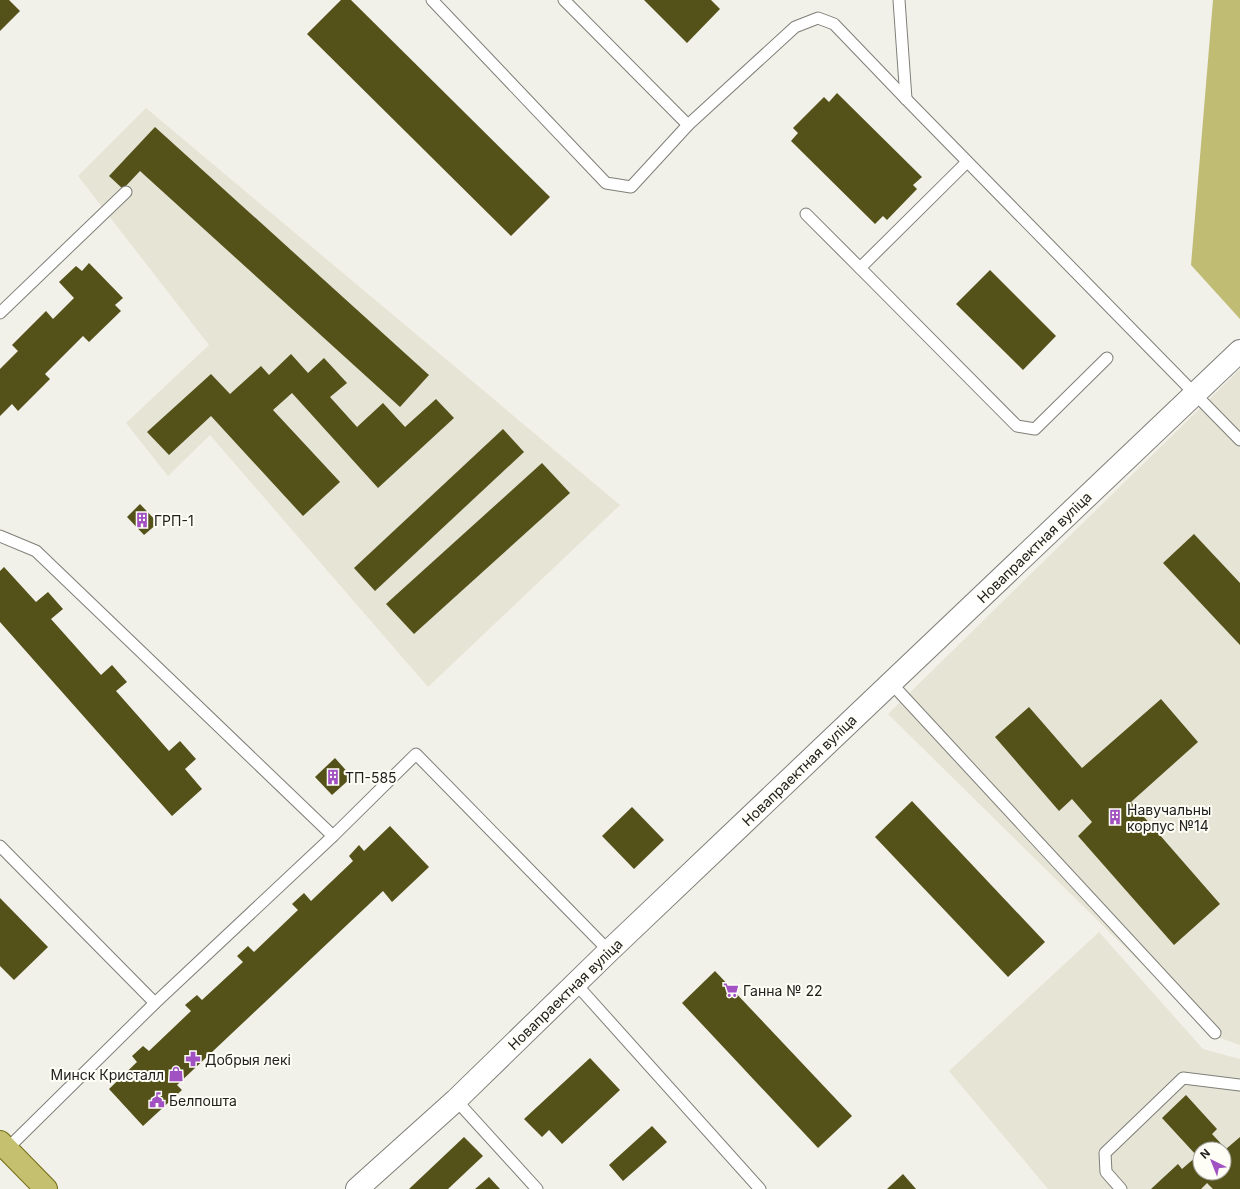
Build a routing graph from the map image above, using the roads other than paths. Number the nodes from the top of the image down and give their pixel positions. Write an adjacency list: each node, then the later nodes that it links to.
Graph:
1 (432, 0): 5 (lane)
2 (564, 0): 5 (lane)
3 (899, 0): 4 (lane)
4 (906, 99): 5 (lane); 6 (lane)
5 (688, 125)
6 (967, 162): 9 (lane); 13 (lane)
7 (126, 192): 10 (lane)
8 (806, 214): 9 (lane)
9 (860, 268): 11 (lane)
10 (0, 313)
11 (1107, 358)
12 (1237, 359): 13 (street, Новапраектная вуліца)
13 (1194, 394): 14 (lane); 16 (street, Новапраектная вуліца)
14 (1240, 440)
15 (0, 536): 17 (lane)
16 (891, 683): 19 (street, Новапраектная вуліца); 22 (lane)
17 (333, 836): 19 (lane); 21 (lane)
18 (0, 846): 21 (lane)
19 (609, 951): 20 (street, Новапраектная вуліца)
20 (576, 984): 24 (street, Новапраектная вуліца); 29 (lane)
21 (155, 1003): 25 (lane)
22 (1214, 1033)
23 (1240, 1085): 30 (lane)
24 (456, 1100): 27 (street, Новапраектная вуліца); 28 (lane)
25 (4, 1146): 26 (main road)
26 (46, 1189)
27 (357, 1189)
28 (537, 1189)
29 (760, 1189)
30 (1121, 1189)

